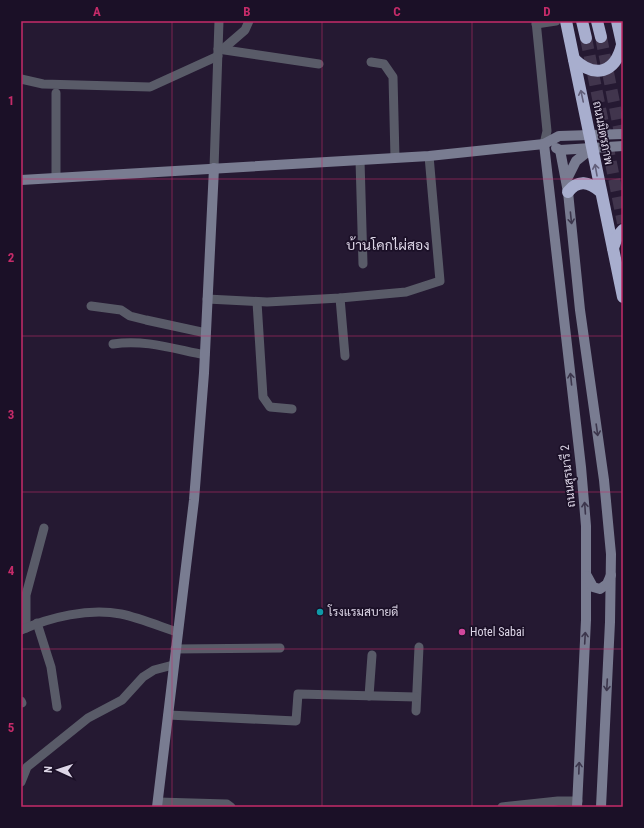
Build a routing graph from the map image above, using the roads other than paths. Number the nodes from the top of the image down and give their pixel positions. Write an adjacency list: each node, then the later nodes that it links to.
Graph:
1 (219, 21): 12 (street)
2 (249, 21): 12 (street)
3 (556, 21): 8 (street)
4 (566, 21): 13 (highway, ถนนมิตรภาพ)
5 (582, 21): 10 (highway)
6 (597, 21): 9 (highway)
7 (617, 21): 11 (highway)
8 (536, 23): 20 (street)
9 (600, 37)
10 (586, 38)
11 (623, 47): 13 (highway)
12 (220, 51): 15 (street); 16 (street); 27 (street)
13 (574, 59): 18 (highway, ถนนมิตรภาพ, one-way to 13)
14 (370, 62): 25 (street)
15 (319, 64)
16 (21, 79)
17 (56, 93): 28 (street)
18 (590, 134): 19 (main road); 20 (main road); 22 (highway, ถนนมิตรภาพ)
19 (623, 134)
20 (544, 144): 23 (main road); 24 (main road); 48 (main road, ถนนสุรนารี 2, one-way to 20)
21 (623, 146): 22 (main road)
22 (592, 148): 23 (main road); 29 (main road); 31 (highway, ถนนมิตรภาพ, one-way to 22)
23 (560, 150): 29 (main road)
24 (429, 156): 25 (main road); 37 (street)
25 (395, 158): 26 (main road)
26 (360, 160): 27 (main road); 35 (street)
27 (214, 168): 28 (main road); 38 (main road)
28 (56, 178): 30 (main road)
29 (567, 179): 32 (main road)
30 (21, 180)
31 (600, 191): 32 (highway); 34 (highway, ถนนมิตรภาพ)
32 (568, 192): 47 (main road, one-way to 47)
33 (623, 230): 34 (highway)
34 (613, 250): 36 (highway, ถนนมิตรภาพ)
35 (363, 264)
36 (623, 297)
37 (340, 298): 39 (street); 44 (street)
38 (207, 299): 39 (street); 41 (main road)
39 (256, 302): 45 (street)
40 (91, 306): 41 (street)
41 (206, 333): 43 (main road)
42 (113, 344): 43 (street)
43 (205, 355): 51 (main road)
44 (345, 356)
45 (292, 409)
46 (44, 528): 50 (street)
47 (611, 573): 48 (main road); 68 (main road, one-way to 68)
48 (587, 575): 64 (main road, ถนนสุรนารี 2, one-way to 48)
49 (37, 623): 50 (street); 51 (street); 59 (street)
50 (23, 629)
51 (177, 632): 54 (main road)
52 (419, 647): 58 (street)
53 (280, 648): 54 (street)
54 (175, 649): 56 (main road)
55 (372, 655): 57 (street)
56 (173, 665): 61 (main road); 62 (street)
57 (369, 696): 58 (street); 61 (street)
58 (416, 697): 60 (street)
59 (57, 707)
60 (416, 711)
61 (168, 715): 65 (main road)
62 (24, 767): 63 (street)
63 (21, 782)
64 (578, 804): 67 (street)
65 (157, 805): 66 (street)
66 (231, 807)
67 (502, 807)
68 (602, 807)

